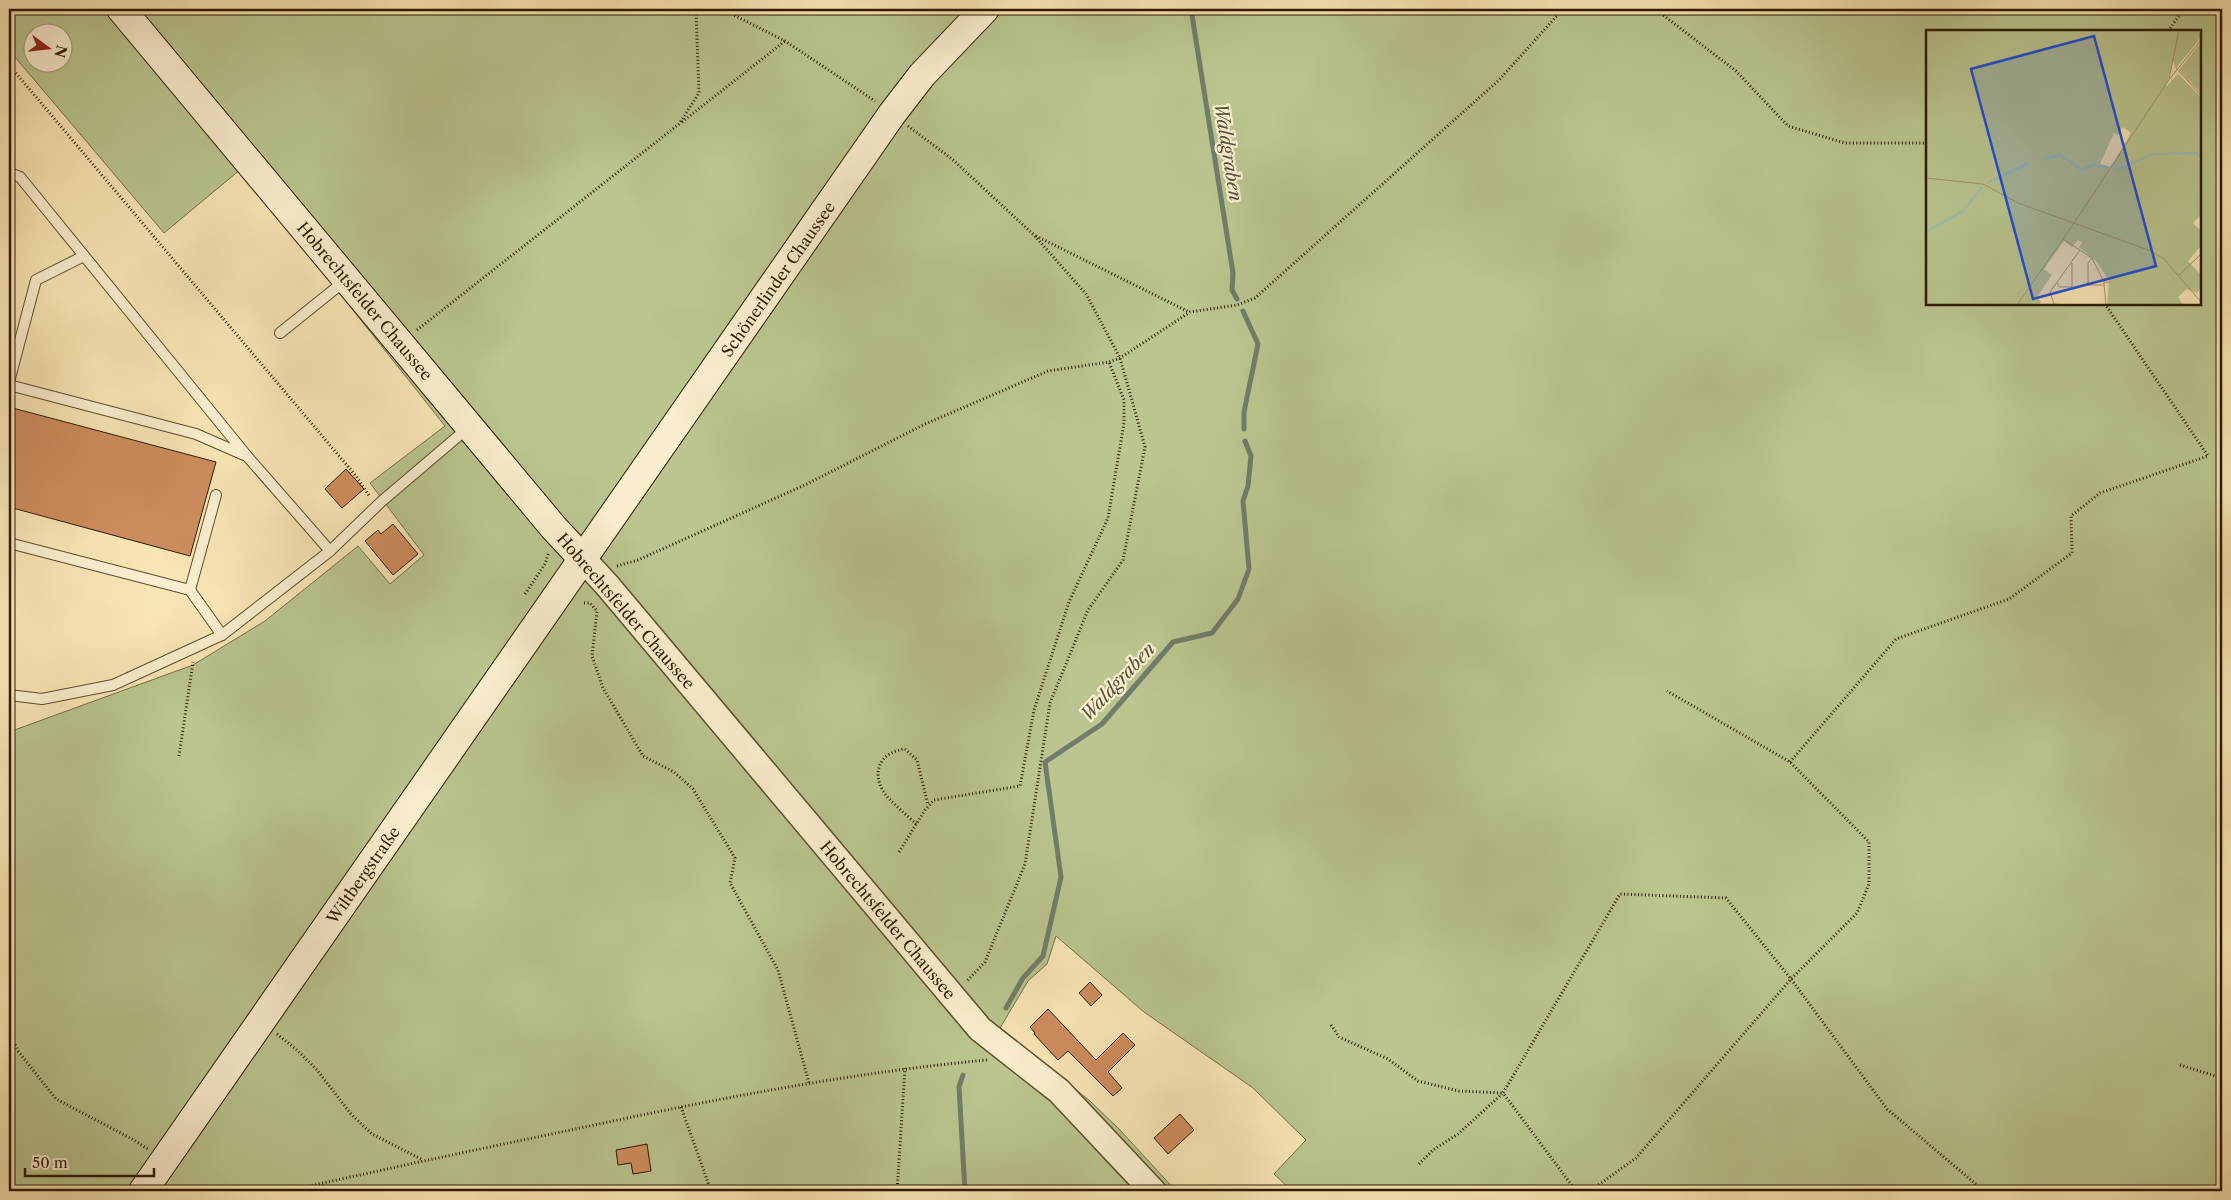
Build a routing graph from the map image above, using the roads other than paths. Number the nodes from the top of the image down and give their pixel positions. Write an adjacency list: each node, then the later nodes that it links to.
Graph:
1 (121, 9): 5 (main road, Hobrechtsfelder Chaussee)
2 (985, 9): 13 (main road, Schönerlinder Chaussee)
3 (9, 173): 4 (lane)
4 (84, 256): 7 (lane); 9 (lane)
5 (347, 279): 6 (lane); 8 (main road, Hobrechtsfelder Chaussee)
6 (280, 334)
7 (9, 383): 9 (lane)
8 (470, 426): 12 (lane); 13 (main road, Hobrechtsfelder Chaussee)
9 (247, 456): 12 (lane)
10 (216, 495): 14 (lane)
11 (9, 543): 14 (lane)
12 (330, 551): 15 (lane)
13 (582, 558): 17 (main road, Wiltbergstraße); 18 (street, Hobrechtsfelder Chaussee)
14 (190, 590): 15 (lane)
15 (222, 635): 16 (lane)
16 (9, 695)
17 (143, 1191)
18 (1153, 1191)

